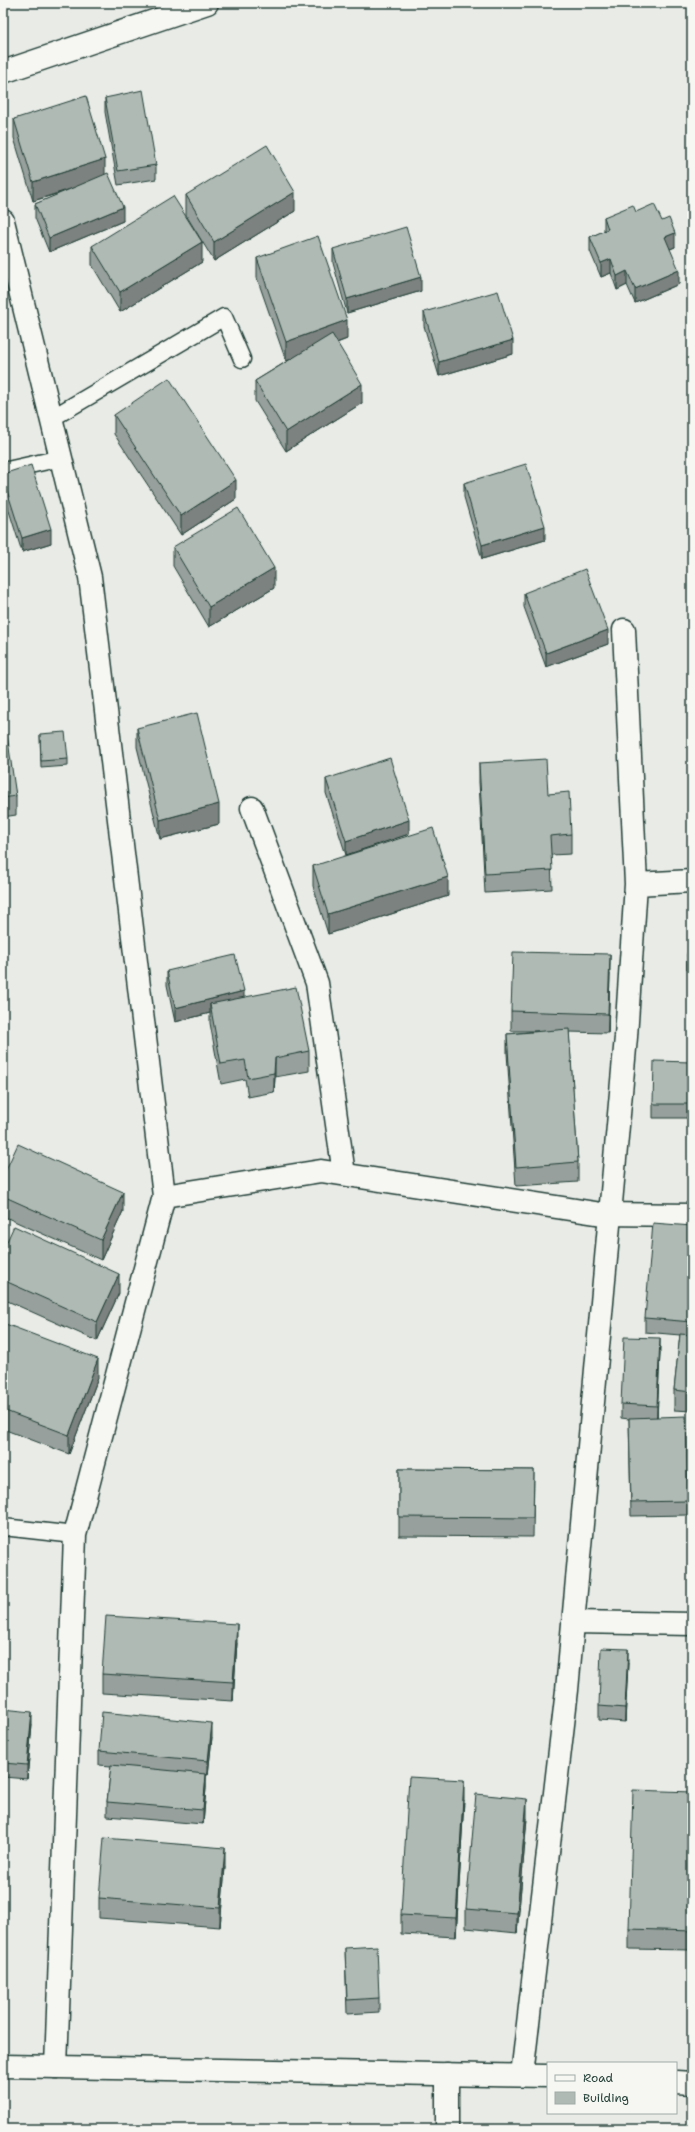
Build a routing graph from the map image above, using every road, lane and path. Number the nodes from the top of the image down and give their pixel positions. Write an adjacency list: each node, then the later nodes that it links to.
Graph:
1 (207, 3): 2 (street)
2 (3, 72)
3 (3, 221): 5 (street)
4 (242, 359): 5 (lane)
5 (52, 418): 6 (street)
6 (61, 458): 7 (lane); 13 (street)
7 (3, 471)
8 (624, 630): 11 (street)
9 (252, 808): 12 (street)
10 (692, 881): 11 (street)
11 (636, 884): 14 (street)
12 (344, 1174): 13 (street); 14 (street)
13 (164, 1196): 17 (street)
14 (610, 1214): 15 (street); 18 (street)
15 (692, 1215)
16 (3, 1527): 17 (lane)
17 (74, 1535): 21 (street)
18 (573, 1622): 19 (street); 23 (street)
19 (692, 1624)
20 (3, 2066): 21 (street)
21 (56, 2066): 22 (street)
22 (447, 2074): 23 (street); 27 (street)
23 (522, 2075): 24 (street)
24 (547, 2076)
25 (677, 2082): 26 (street)
26 (692, 2083)
27 (446, 2129)

